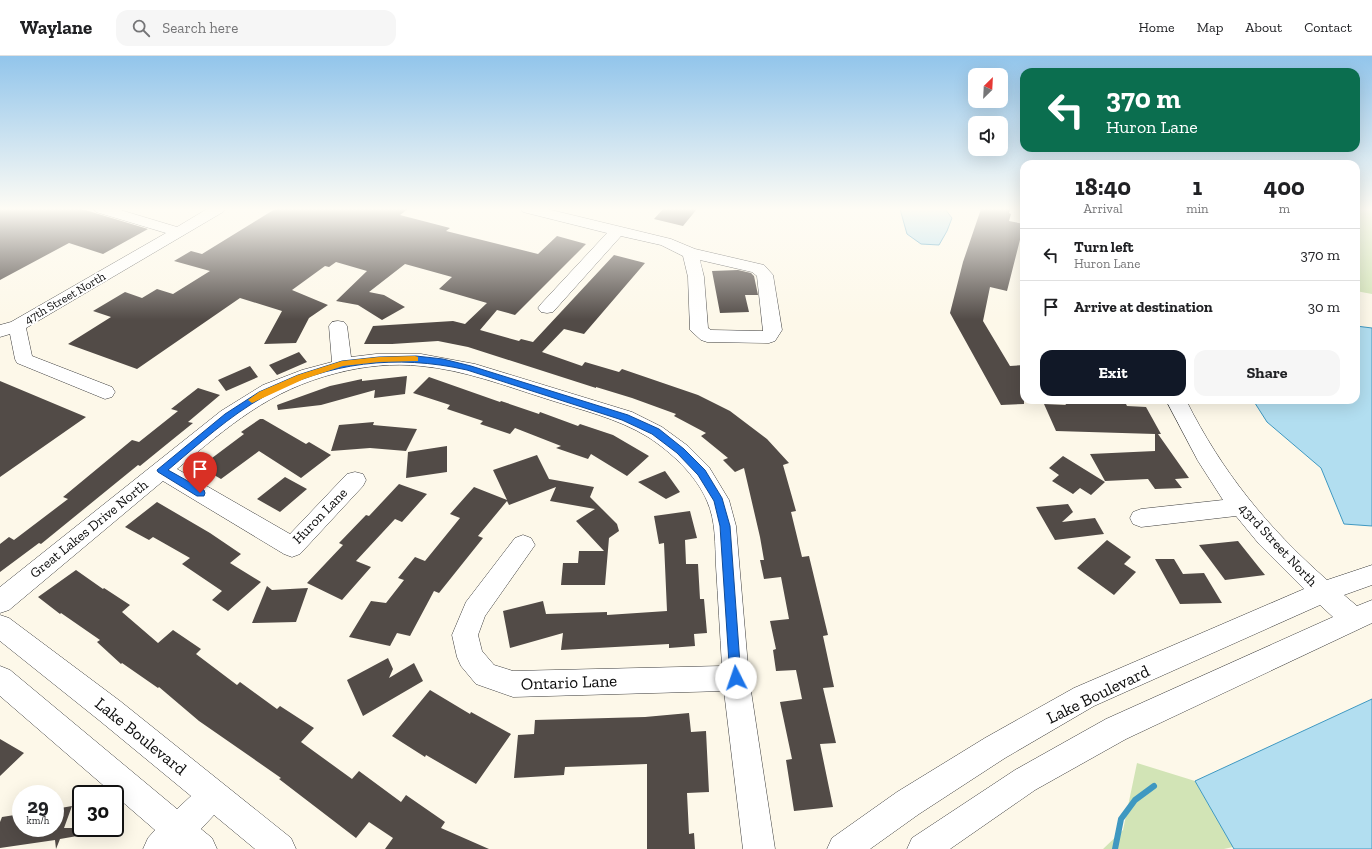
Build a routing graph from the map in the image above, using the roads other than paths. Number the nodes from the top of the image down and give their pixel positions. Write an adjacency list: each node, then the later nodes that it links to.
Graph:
1 (153, 246): 7 (street, 47th Street North)
2 (603, 246): 5 (street)
3 (675, 246): 4 (street)
4 (690, 253): 4 (street)
5 (547, 308)
6 (338, 326): 8 (street)
7 (8, 329): 9 (street)
8 (342, 364): 11 (street, Great Lakes Drive North); 21 (street, Great Lakes Drive North)
9 (105, 392)
10 (1178, 404): 13 (street, 43rd Street North)
11 (161, 470): 12 (street, Huron Lane); 18 (street, Great Lakes Drive North)
12 (354, 480)
13 (1241, 507): 14 (street); 17 (street, 43rd Street North)
14 (1141, 518)
15 (523, 545): 21 (street, Ontario Lane)
16 (1372, 575): 17 (street, Lake Boulevard)
17 (1323, 592): 19 (street, 43rd Street North); 28 (street, Lake Boulevard)
18 (0, 602)
19 (1363, 615): 29 (street)
20 (0, 626): 23 (street, Lake Boulevard)
21 (736, 678): 27 (street, Great Lakes Drive North)
22 (0, 679): 24 (street)
23 (213, 795): 24 (street); 26 (street, Lake Boulevard)
24 (169, 839): 25 (street)
25 (201, 849)
26 (280, 849)
27 (759, 849)
28 (843, 849)
29 (923, 849)

